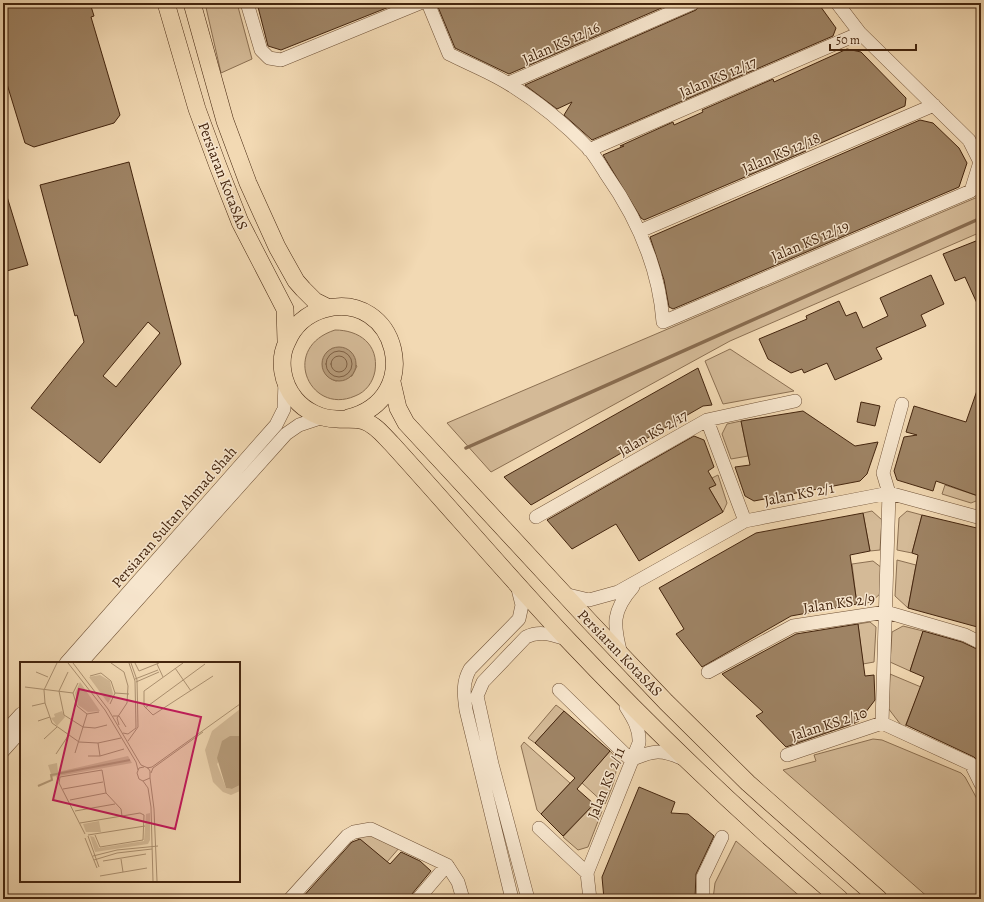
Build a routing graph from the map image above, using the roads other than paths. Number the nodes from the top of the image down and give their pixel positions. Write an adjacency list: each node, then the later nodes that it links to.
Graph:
1 (166, 3): 14 (main road, Persiaran KotaSAS)
2 (192, 3): 13 (main road, Persiaran KotaSAS)
3 (247, 3): 4 (street)
4 (420, 3)
5 (428, 3): 9 (street)
6 (693, 3): 9 (street, Jalan KS 12/16)
7 (837, 3): 8 (street)
8 (860, 33): 10 (street); 11 (street, Jalan KS 12/17)
9 (509, 83): 11 (street)
10 (934, 105): 12 (street, Jalan KS 12/18); 12 (street, Jalan KS 12/19)
11 (589, 150): 12 (street)
12 (640, 231)
13 (329, 308): 14 (main road, Persiaran KotaSAS); 16 (main road, Persiaran KotaSAS)
14 (286, 344): 15 (main road, Persiaran KotaSAS)
15 (285, 382): 19 (main road, Persiaran KotaSAS); 33 (street, Persiaran Sultan Ahmad Shah)
16 (392, 382): 20 (main road, Persiaran KotaSAS); 28 (main road, Persiaran KotaSAS)
17 (795, 401): 21 (street, Jalan KS 2/17)
18 (902, 404): 22 (street)
19 (323, 417): 20 (main road, Persiaran KotaSAS); 34 (street, Persiaran Sultan Ahmad Shah)
20 (348, 418): 27 (main road, Persiaran KotaSAS)
21 (707, 420): 23 (street, Jalan KS 2/17); 25 (street)
22 (889, 493): 24 (street, Jalan KS 2/1); 25 (street, Jalan KS 2/1); 29 (street)
23 (536, 518)
24 (981, 518)
25 (745, 521): 26 (street, Jalan KS 2/1)
26 (637, 583): 28 (street); 32 (street)
27 (517, 584): 30 (main road, Persiaran KotaSAS); 54 (street)
28 (564, 594): 32 (main road, Persiaran KotaSAS)
29 (886, 612): 31 (street, Jalan KS 2/9); 35 (street, Jalan KS 2/9); 39 (street)
30 (567, 639): 36 (main road, Persiaran KotaSAS); 55 (street)
31 (981, 643)
32 (622, 655): 59 (main road, Persiaran KotaSAS)
33 (67, 662)
34 (82, 662)
35 (708, 672)
36 (611, 684): 44 (street, Jalan KS 2/11); 45 (main road, Persiaran KotaSAS)
37 (558, 690): 44 (street)
38 (20, 715): 41 (street)
39 (882, 724): 43 (street, Jalan KS 2/10); 46 (street, Jalan KS 2/10)
40 (20, 732): 42 (street)
41 (3, 734)
42 (3, 751)
43 (786, 755)
44 (632, 760): 45 (street); 50 (street, Jalan KS 2/11)
45 (690, 762): 58 (main road, Persiaran KotaSAS)
46 (981, 784)
47 (539, 828): 50 (street)
48 (722, 837): 57 (street)
49 (447, 865): 51 (street); 52 (street); 53 (street)
50 (587, 873): 56 (street, Jalan KS 2/11)
51 (290, 899)
52 (418, 899)
53 (463, 899)
54 (512, 899)
55 (528, 899)
56 (590, 899)
57 (703, 899)
58 (840, 899)
59 (879, 899)

